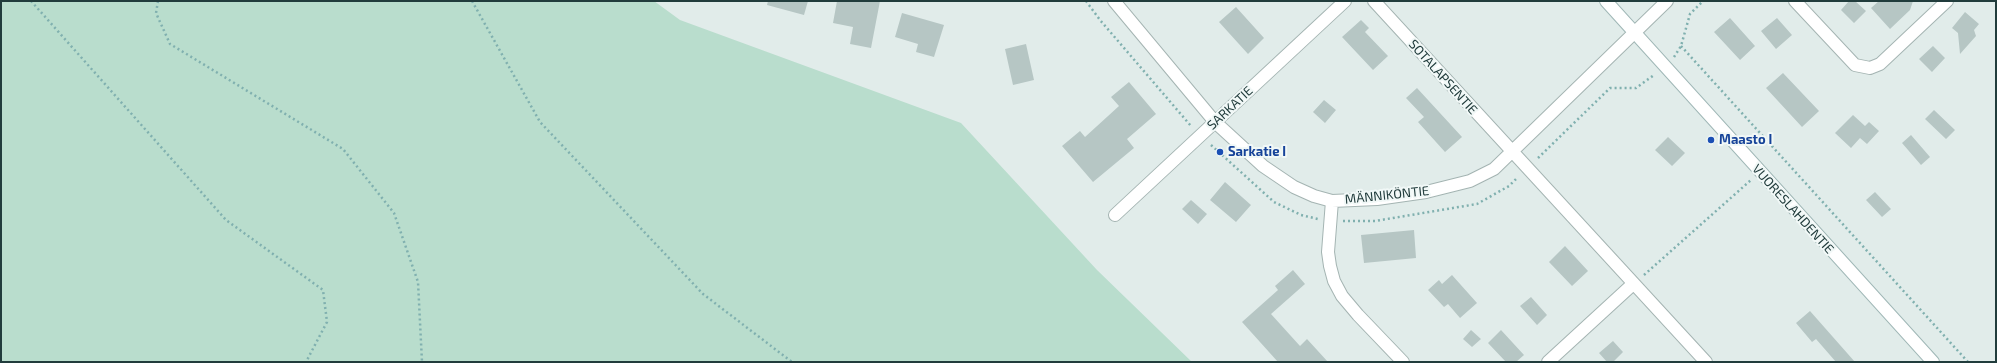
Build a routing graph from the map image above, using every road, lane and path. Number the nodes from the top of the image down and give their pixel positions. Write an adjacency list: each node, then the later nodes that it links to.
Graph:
1 (31, 1): 25 (path)
2 (158, 1): 26 (path)
3 (472, 1): 27 (path)
4 (1086, 1): 17 (path)
5 (1114, 1): 16 (street, MÄNNIKÖNTIE)
6 (1345, 1): 16 (street, SARKATIE)
7 (1374, 1): 18 (street, SOTALAPSENTIE)
8 (1606, 1): 13 (street, VUORESLAHDENTIE)
9 (1667, 1): 13 (street, MÄNNIKÖNTIE)
10 (1703, 1): 14 (path)
11 (1795, 1): 12 (street)
12 (1947, 1)
13 (1634, 32): 15 (street, VUORESLAHDENTIE); 18 (street, MÄNNIKÖNTIE)
14 (1681, 46): 15 (path); 32 (path)
15 (1664, 66): 19 (path); 20 (street, VUORESLAHDENTIE)
16 (1215, 122): 17 (street, SARKATIE); 21 (street, MÄNNIKÖNTIE)
17 (1200, 137): 22 (street, SARKATIE); 23 (path)
18 (1512, 152): 19 (street, SOTALAPSENTIE); 21 (street, MÄNNIKÖNTIE)
19 (1527, 168): 23 (path); 24 (street, SOTALAPSENTIE)
20 (1760, 173): 24 (path); 31 (street, VUORESLAHDENTIE)
21 (1332, 201): 23 (street)
22 (1115, 215)
23 (1330, 222): 28 (street)
24 (1633, 284): 29 (street); 30 (street, SOTALAPSENTIE)
25 (306, 362)
26 (422, 362)
27 (792, 362)
28 (1403, 362)
29 (1548, 362)
30 (1706, 362)
31 (1933, 362)
32 (1968, 362)

